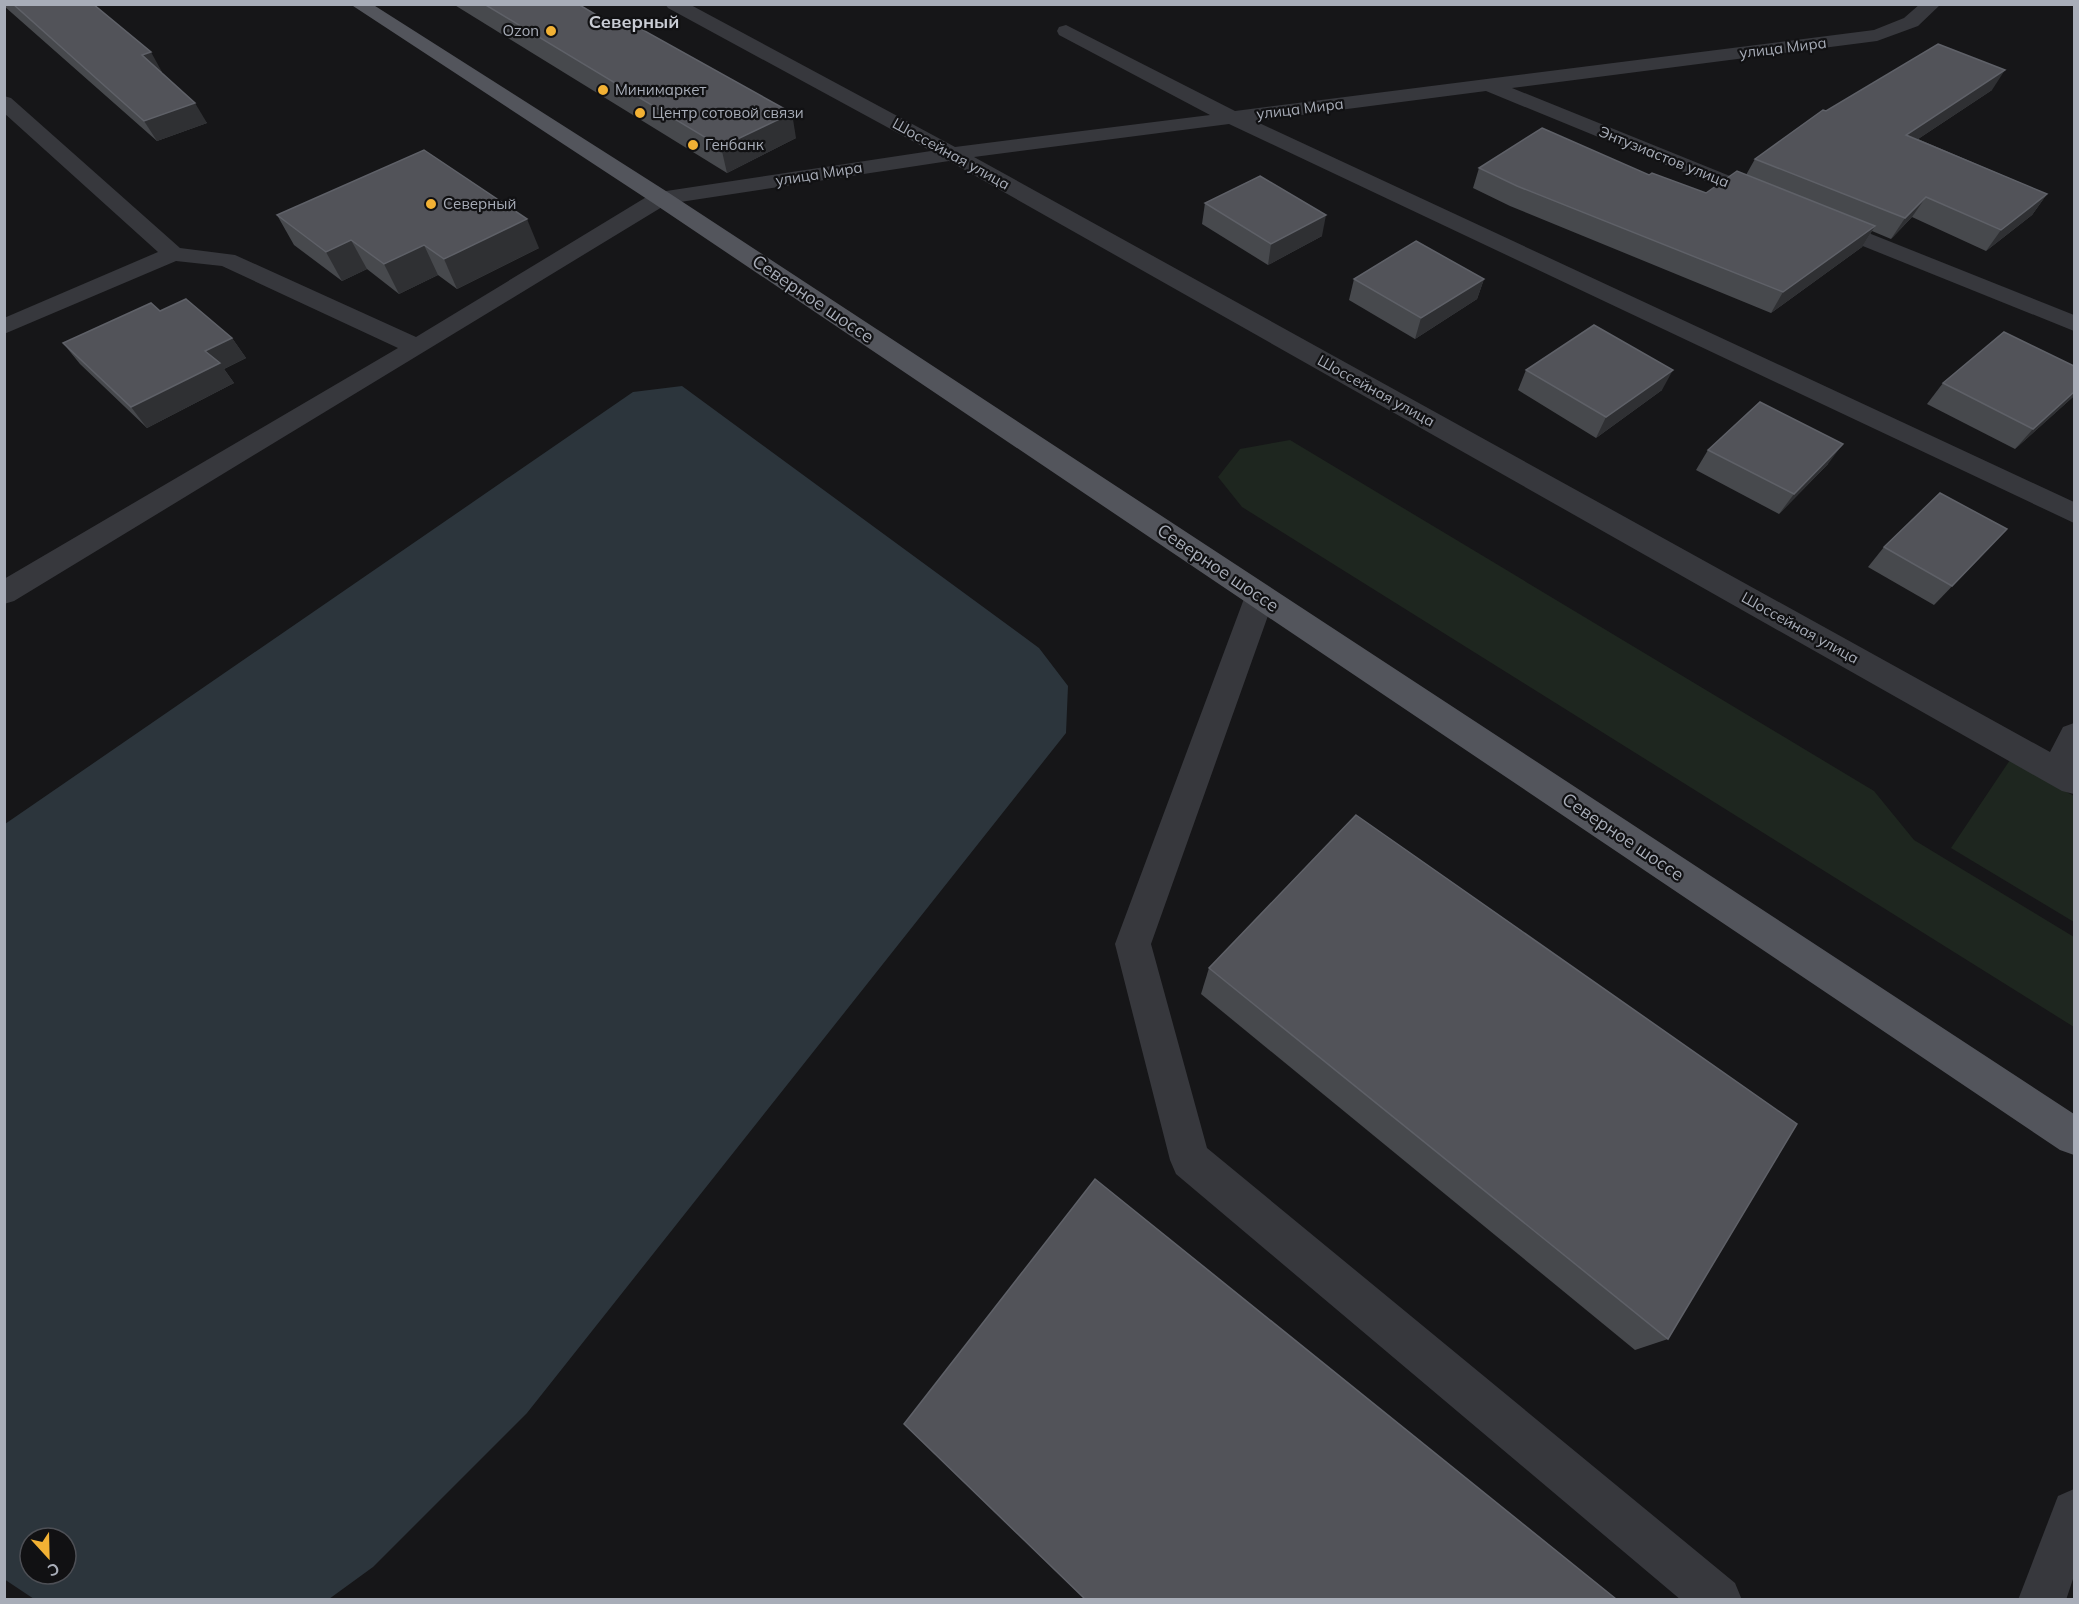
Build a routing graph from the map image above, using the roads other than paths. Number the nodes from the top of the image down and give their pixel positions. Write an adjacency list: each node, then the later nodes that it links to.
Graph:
1 (358, 4): 9 (main road, Северное шоссе)
2 (675, 4): 8 (street, Шоссейная улица)
3 (1932, 4): 5 (street, улица Мира)
4 (1066, 31): 7 (street)
5 (1488, 86): 7 (street, улица Мира); 10 (street, Энтузиастов улица)
6 (4, 102): 12 (street)
7 (1230, 117): 8 (street, улица Мира); 16 (street)
8 (952, 154): 9 (street, улица Мира); 20 (street, Шоссейная улица)
9 (662, 198): 15 (street); 18 (main road, Северное шоссе)
10 (1787, 207)
11 (1809, 216): 13 (street)
12 (173, 254): 14 (street); 15 (street)
13 (2074, 324)
14 (4, 327)
15 (417, 347): 17 (street)
16 (2074, 513)
17 (4, 593)
18 (1260, 596): 21 (main road, Северное шоссе); 23 (street)
19 (2074, 736): 20 (street)
20 (2066, 776)
21 (2074, 1136)
22 (2074, 1512): 24 (street)
23 (1718, 1599)
24 (2042, 1599)

